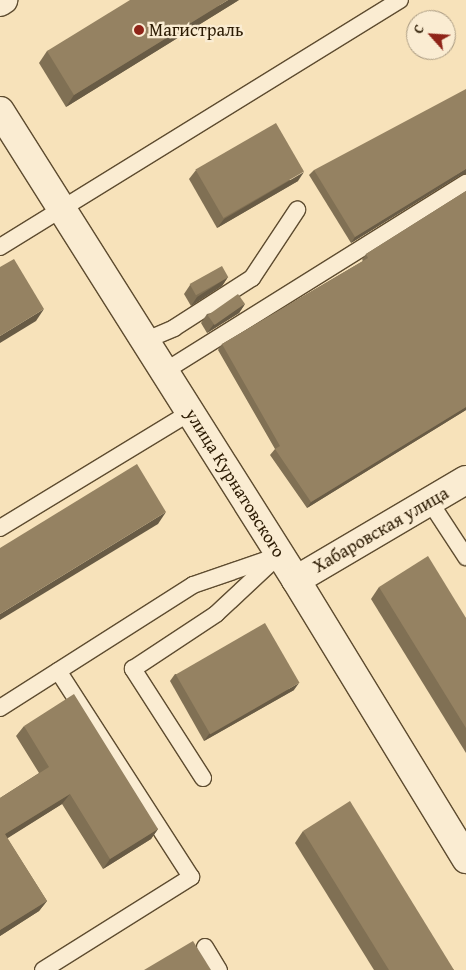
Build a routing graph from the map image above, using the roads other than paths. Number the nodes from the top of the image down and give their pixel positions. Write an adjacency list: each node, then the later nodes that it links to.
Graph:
1 (400, 0): 4 (lane)
2 (0, 111): 4 (street, улица Курнатовского)
3 (466, 184): 8 (lane)
4 (62, 209): 6 (lane); 7 (street, улица Курнатовского)
5 (297, 210): 7 (lane)
6 (0, 247)
7 (144, 341): 8 (street, улица Курнатовского)
8 (165, 372): 9 (street, улица Курнатовского)
9 (191, 412): 12 (lane); 13 (street, улица Курнатовского)
10 (466, 480): 11 (street, Хабаровская улица)
11 (430, 502): 14 (lane); 15 (street, Хабаровская улица)
12 (0, 528)
13 (280, 554): 15 (street, улица Курнатовского); 16 (lane); 18 (lane)
14 (466, 558)
15 (296, 580): 19 (street, улица Курнатовского)
16 (58, 671): 17 (lane); 21 (lane)
17 (0, 708)
18 (203, 778)
19 (466, 859)
20 (205, 947): 22 (lane)
21 (42, 970)
22 (220, 970)

